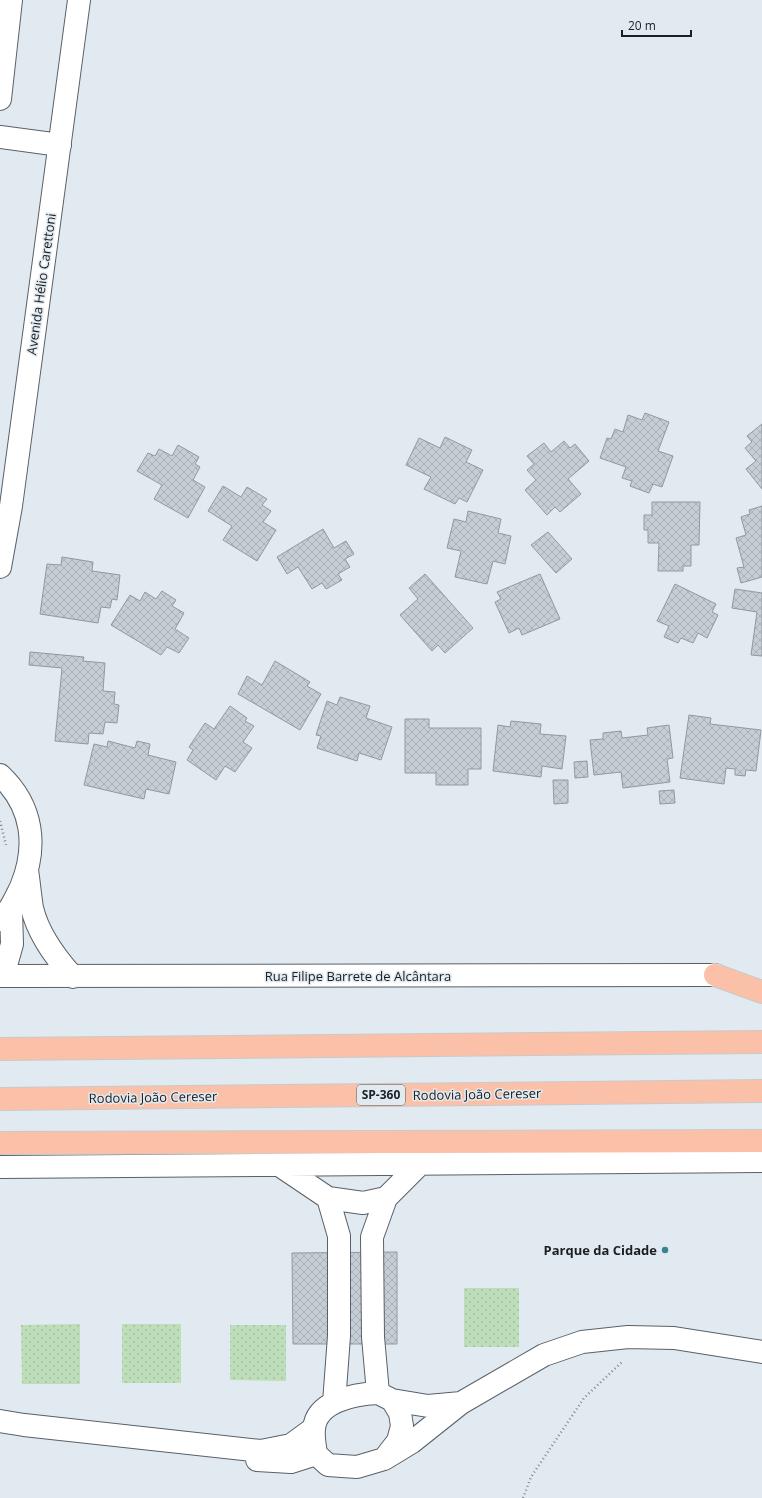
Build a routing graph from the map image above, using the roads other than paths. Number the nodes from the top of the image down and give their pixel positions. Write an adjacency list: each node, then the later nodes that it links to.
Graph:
1 (10, 0): 3 (street)
2 (79, 0): 5 (street, Avenida Hélio Carettoni)
3 (0, 99)
4 (0, 137): 5 (street)
5 (60, 145): 6 (street, Avenida Hélio Carettoni)
6 (0, 567)
7 (0, 775): 8 (street)
8 (27, 870): 9 (street); 12 (street)
9 (5, 915): 11 (street)
10 (716, 975): 12 (street, Rua Filipe Barrete de Alcântara); 13 (highway)
11 (1, 976): 12 (street, Rua Filipe Barrete de Alcântara)
12 (73, 977)
13 (762, 992)
14 (762, 1042): 15 (highway)
15 (0, 1049)
16 (762, 1091): 17 (highway, Rodovia João Cereser / SP-360)
17 (0, 1099)
18 (762, 1141): 19 (highway)
19 (0, 1143)
20 (762, 1161): 21 (street)
21 (419, 1164): 22 (street); 25 (street)
22 (279, 1165): 23 (street); 24 (street)
23 (0, 1167)
24 (328, 1198): 25 (street); 28 (street)
25 (386, 1198): 27 (street)
26 (762, 1352): 29 (street)
27 (385, 1396): 28 (street); 29 (street); 34 (street)
28 (334, 1402): 31 (street)
29 (461, 1404): 34 (street)
30 (0, 1421): 31 (street)
31 (314, 1429): 33 (street)
32 (0, 1432): 33 (street)
33 (316, 1454): 34 (street)
34 (384, 1459)

